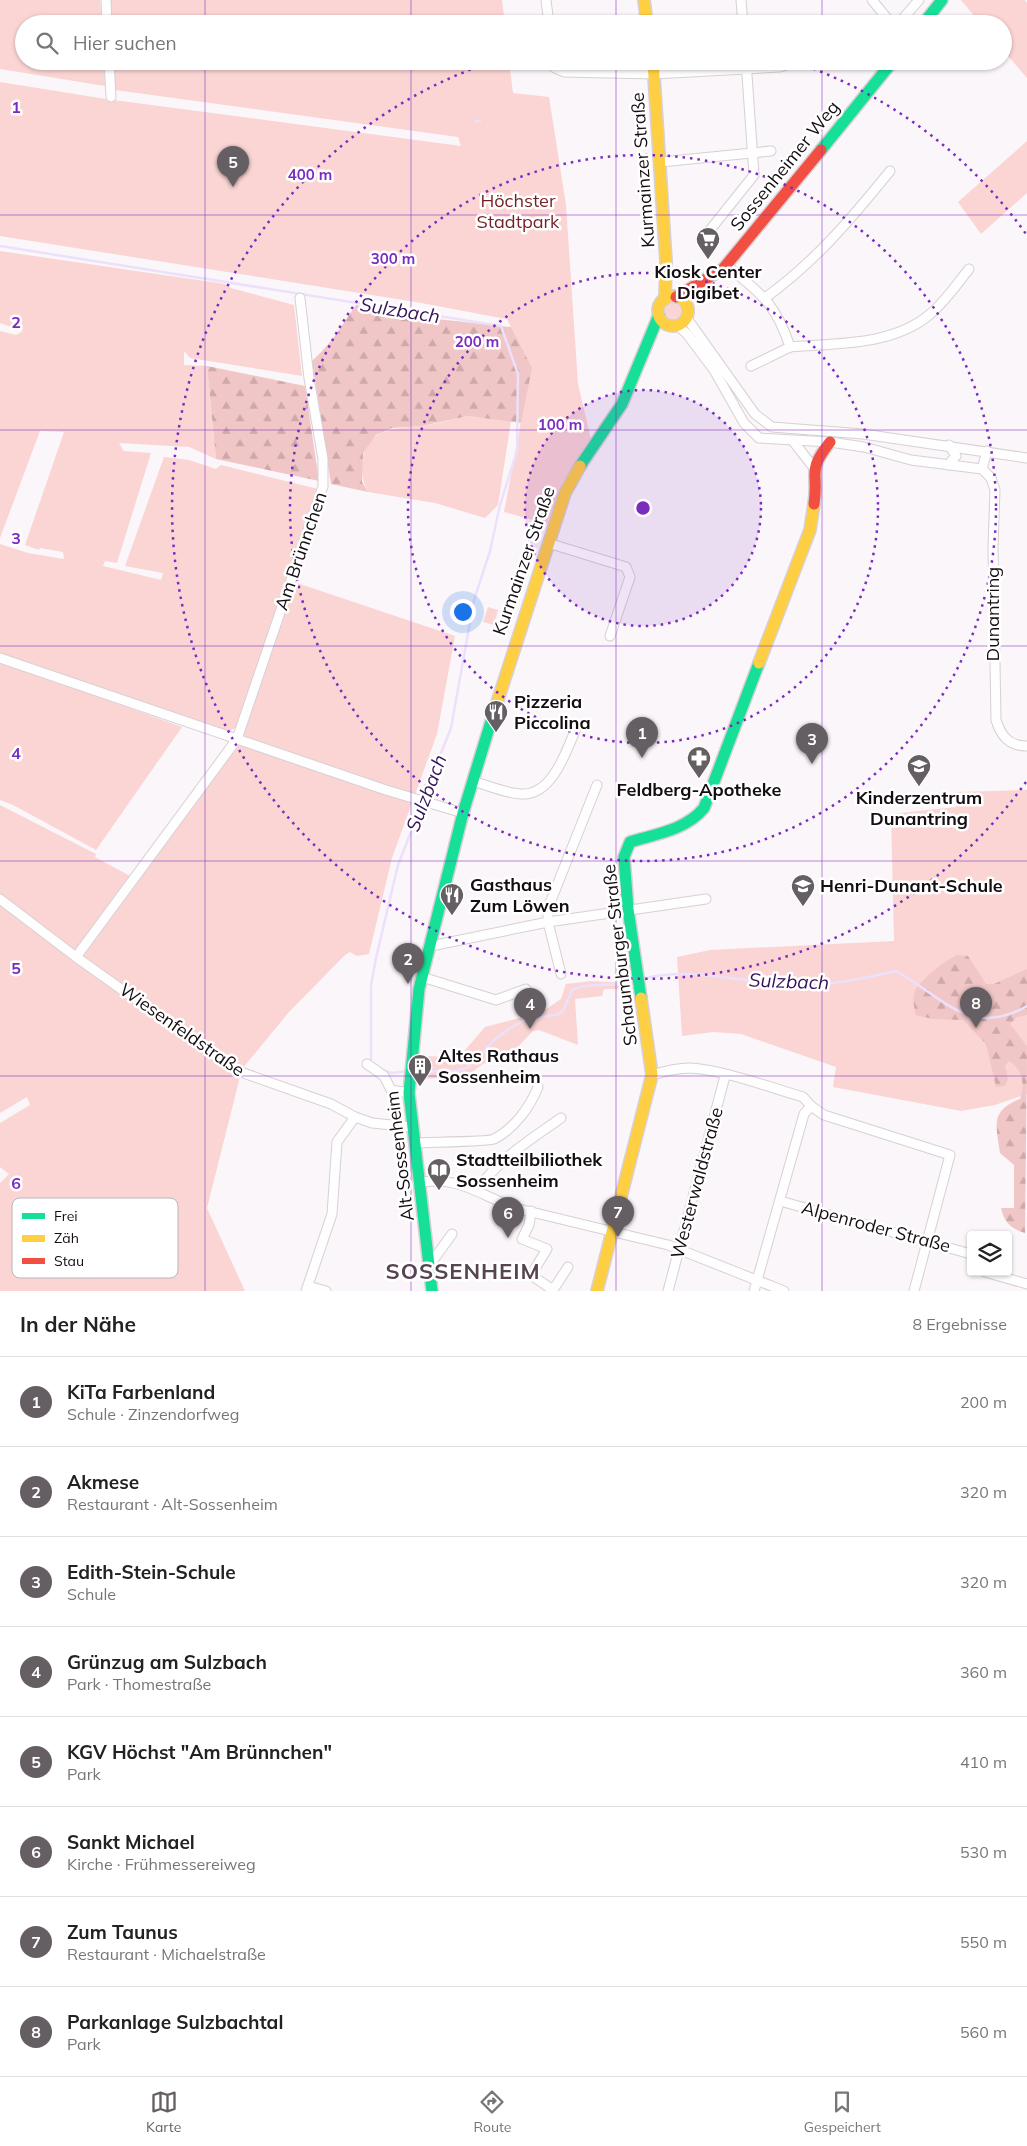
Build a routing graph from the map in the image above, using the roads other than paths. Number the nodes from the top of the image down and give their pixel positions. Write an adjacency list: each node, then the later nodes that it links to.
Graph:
1 (106, 0): 8 (street)
2 (546, 0): 9 (street)
3 (644, 0): 10 (main road)
4 (742, 0): 11 (street)
5 (872, 0): 12 (street)
6 (919, 0): 13 (street)
7 (940, 0): 14 (main road)
8 (107, 15)
9 (548, 15)
10 (646, 15)
11 (743, 15)
12 (885, 15)
13 (906, 15)
14 (929, 15)
15 (110, 70): 22 (street)
16 (560, 70): 21 (street)
17 (654, 70): 21 (main road, Kurmainzer Straße)
18 (691, 70): 21 (street)
19 (746, 70): 24 (street)
20 (886, 70): 28 (main road, Sossenheimer Weg)
21 (654, 74): 25 (main road, Kurmainzer Straße)
22 (111, 97)
23 (771, 151): 24 (street)
24 (752, 153): 25 (street); 27 (street)
25 (660, 162): 30 (main road, Kurmainzer Straße)
26 (890, 171): 34 (street)
27 (706, 235)
28 (726, 265): 31 (main road, Sossenheimer Weg); 34 (street)
29 (969, 269): 38 (street)
30 (666, 274): 31 (main road); 32 (main road, Kurmainzer Straße)
31 (694, 286): 32 (main road, Sossenheimer Weg); 36 (main road)
32 (672, 297): 35 (main road, Kurmainzer Straße); 36 (main road)
33 (300, 298): 57 (street, Am Brünnchen)
34 (765, 298): 38 (street)
35 (659, 315): 36 (main road); 37 (main road, Kurmainzer Straße)
36 (680, 319): 37 (main road); 40 (street)
37 (652, 334): 53 (main road, Kurmainzer Straße)
38 (790, 347): 39 (street)
39 (751, 366)
40 (723, 376): 41 (street); 42 (street)
41 (746, 400): 42 (street); 43 (street)
42 (738, 412): 44 (street)
43 (755, 414): 44 (street); 47 (street)
44 (745, 425): 45 (street)
45 (793, 441): 46 (street); 51 (street)
46 (830, 442): 50 (street); 51 (main road)
47 (949, 445): 48 (street); 50 (street)
48 (987, 451): 49 (street); 52 (street)
49 (1027, 458)
50 (948, 465): 52 (street)
51 (814, 468): 64 (main road, Schaumburger Straße)
52 (982, 469): 58 (street, Dunantring)
53 (548, 543): 54 (street); 59 (main road, Kurmainzer Straße)
54 (610, 636)
55 (0, 658): 57 (street)
56 (577, 726): 59 (street)
57 (237, 739): 61 (street); 67 (street, Am Brünnchen)
58 (1027, 746)
59 (472, 781): 61 (main road, Kurmainzer Straße)
60 (597, 784): 65 (street)
61 (462, 813): 66 (main road, Alt-Sossenheim)
62 (0, 899): 67 (street, Wiesenfeldstraße)
63 (706, 899): 64 (street)
64 (628, 909): 65 (street); 72 (main road, Schaumburger Straße)
65 (548, 922): 66 (street); 68 (street)
66 (430, 943): 69 (main road, Alt-Sossenheim)
67 (76, 956): 77 (street, Wiesenfeldstraße)
68 (561, 974)
69 (422, 977): 70 (street); 75 (main road, Alt-Sossenheim)
70 (526, 989)
71 (366, 1064): 75 (street)
72 (652, 1075): 73 (street); 85 (main road, Schaumburger Straße)
73 (725, 1076): 76 (street); 88 (street, Westerwaldstraße)
74 (538, 1087): 80 (street)
75 (409, 1092): 79 (main road, Alt-Sossenheim)
76 (811, 1106): 83 (street); 87 (street)
77 (355, 1117): 79 (street, Wiesenfeldstraße); 95 (street)
78 (561, 1118): 82 (street)
79 (412, 1127): 80 (main road, Alt-Sossenheim)
80 (414, 1143): 81 (main road, Alt-Sossenheim)
81 (418, 1183): 82 (street); 90 (main road, Alt-Sossenheim)
82 (478, 1190): 84 (street)
83 (780, 1201): 87 (street, Alpenroder Straße); 93 (street)
84 (531, 1211): 85 (street); 91 (street)
85 (612, 1231): 88 (street); 98 (main road, Schaumburger Straße)
86 (452, 1234): 90 (street)
87 (926, 1241): 89 (street, Alpenroder Straße); 102 (street)
88 (680, 1249): 93 (street); 99 (street, Westerwaldstraße)
89 (967, 1253)
90 (431, 1264): 97 (main road, Alt-Sossenheim)
91 (568, 1267)
92 (999, 1276): 94 (street)
93 (757, 1280): 100 (street); 101 (street)
94 (1027, 1284)
95 (307, 1289): 96 (street)
96 (326, 1291)
97 (432, 1291)
98 (597, 1291)
99 (668, 1291)
100 (754, 1291)
101 (784, 1291)
102 (914, 1291)

